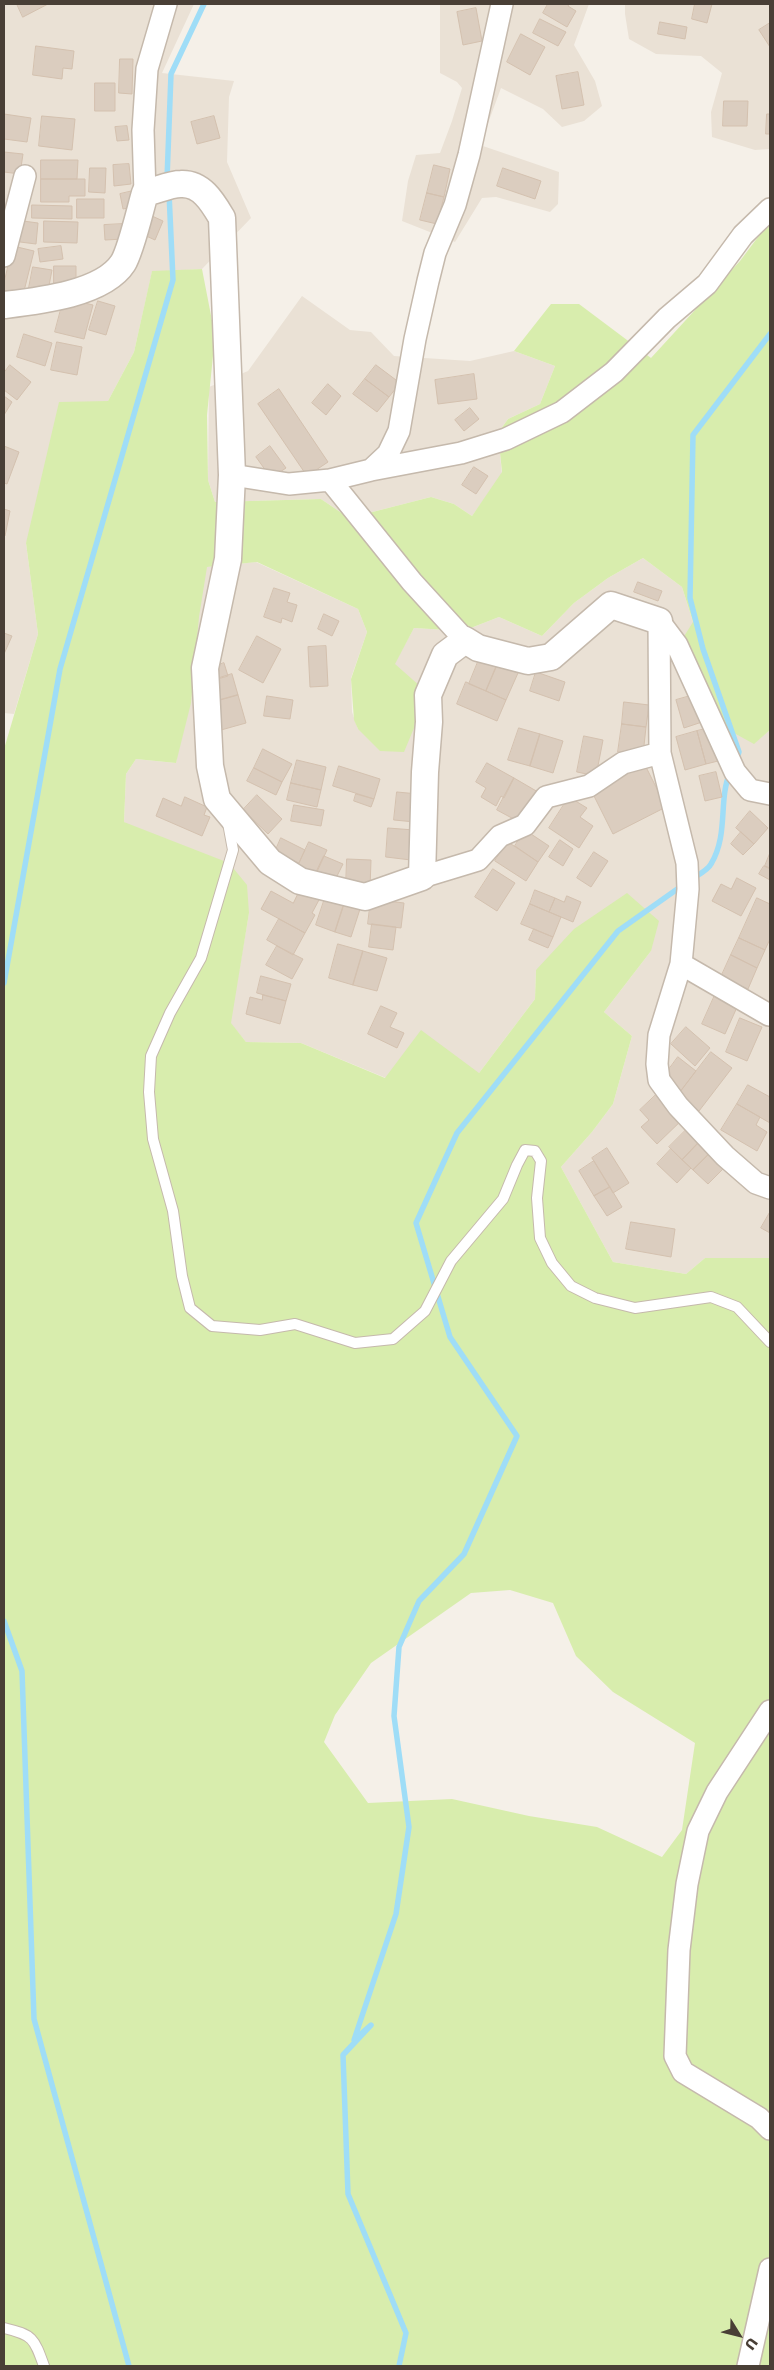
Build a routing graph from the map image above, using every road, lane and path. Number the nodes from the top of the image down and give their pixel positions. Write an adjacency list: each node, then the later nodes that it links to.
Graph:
1 (166, 4): 4 (street)
2 (502, 4): 8 (street)
3 (25, 176): 6 (street)
4 (161, 189): 7 (street); 9 (street)
5 (770, 209): 8 (street)
6 (4, 256)
7 (4, 305)
8 (371, 470): 10 (street)
9 (232, 475): 10 (street); 15 (street)
10 (330, 480): 12 (street)
11 (659, 621): 12 (street); 13 (street); 14 (street)
12 (465, 640): 16 (street)
13 (660, 754): 16 (street); 17 (street)
14 (770, 794)
15 (217, 799): 16 (street); 20 (lane)
16 (422, 877)
17 (681, 964): 18 (street); 19 (street)
18 (769, 1015)
19 (770, 1188)
20 (770, 1342)
21 (770, 1711): 22 (street)
22 (770, 2129)
23 (770, 2269): 26 (street)
24 (4, 2328): 25 (lane)
25 (44, 2366)
26 (748, 2366)

